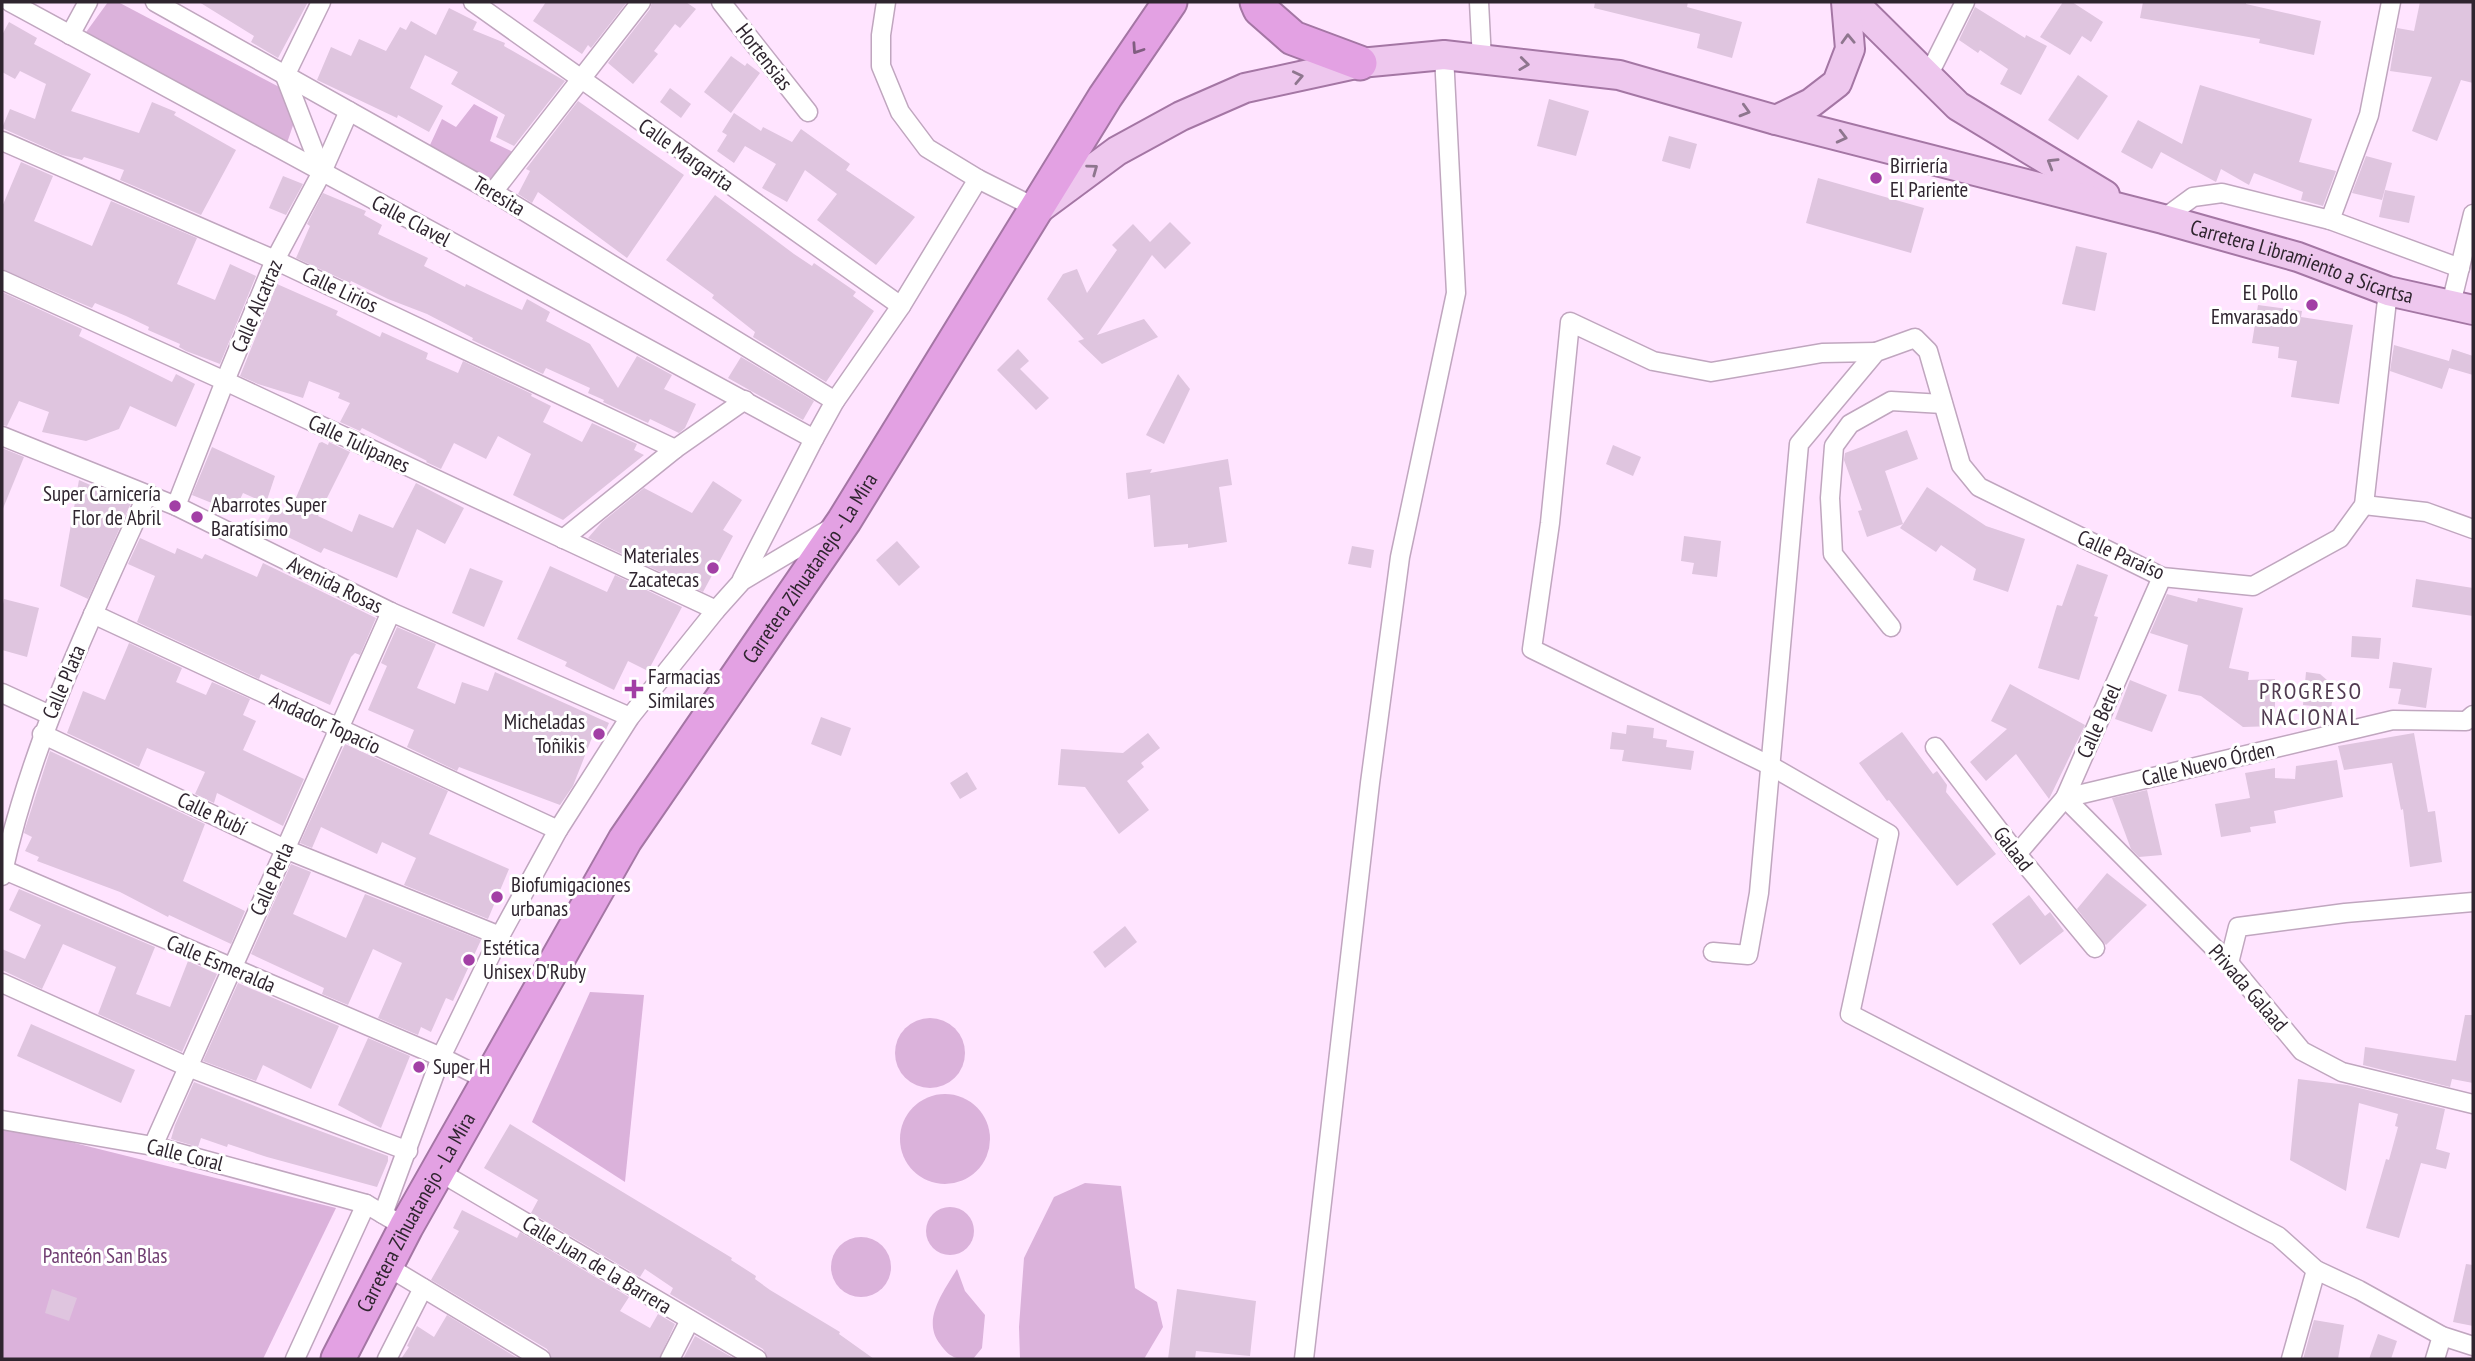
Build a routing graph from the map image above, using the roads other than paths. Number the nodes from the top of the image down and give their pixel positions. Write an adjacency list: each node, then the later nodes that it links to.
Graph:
1 (10, 2): 16 (street, Calle Clavel)
2 (88, 2): 16 (street)
3 (155, 2): 20 (street, Teresita)
4 (321, 2): 20 (street)
5 (472, 2): 22 (street, Calle Margarita)
6 (886, 2): 28 (street)
7 (1170, 2): 30 (highway, Carretera Zihuatanejo - La Mira, one-way to 30)
8 (1257, 2): 19 (highway)
9 (1479, 2): 18 (street)
10 (1846, 2): 25 (main road, one-way to 10)
11 (1853, 2): 21 (main road)
12 (1965, 2): 21 (street)
13 (2391, 2): 34 (street)
14 (728, 3): 24 (street, Hortensias)
15 (632, 5): 22 (street)
16 (70, 35): 27 (street, Calle Clavel)
17 (1444, 55): 18 (main road, Carretera Libramiento a Sicartsa); 19 (main road, Carretera Libramiento a Sicartsa); 103 (street)
18 (1482, 60): 25 (main road, Carretera Libramiento a Sicartsa, one-way to 25)
19 (1360, 63): 30 (main road, Carretera Libramiento a Sicartsa, one-way to 19)
20 (285, 76): 23 (street, Teresita); 27 (street)
21 (1928, 76): 31 (main road, one-way to 21)
22 (582, 81): 29 (street); 39 (street, Calle Margarita)
23 (349, 111): 27 (street, Calle Alcatraz); 29 (street, Teresita)
24 (808, 112)
25 (1776, 120): 31 (main road, Carretera Libramiento a Sicartsa, one-way to 31)
26 (2, 141): 35 (street, Calle Lirios)
27 (322, 172): 35 (street, Calle Alcatraz); 43 (street, Calle Clavel)
28 (978, 178): 30 (street); 39 (street)
29 (494, 192): 44 (street, Teresita)
30 (1038, 209): 52 (highway, Carretera Zihuatanejo - La Mira)
31 (2131, 211): 33 (main road, Carretera Libramiento a Sicartsa)
32 (2473, 214): 36 (street)
33 (2163, 219): 34 (street); 38 (main road, Carretera Libramiento a Sicartsa)
34 (2330, 220): 36 (street)
35 (275, 260): 42 (street, Calle Alcatraz); 48 (street, Calle Lirios)
36 (2460, 268): 40 (street)
37 (2, 280): 42 (street, Calle Tulipanes)
38 (2388, 291): 40 (main road, Carretera Libramiento a Sicartsa); 50 (street, Calle Paraíso)
39 (901, 306): 44 (street)
40 (2462, 307)
41 (1876, 352): 45 (street, Calle Paraíso); 68 (street); 68 (street)
42 (225, 381): 51 (street, Calle Alcatraz); 54 (street, Calle Tulipanes)
43 (745, 400): 47 (street, Calle Clavel); 48 (street)
44 (835, 401): 47 (street)
45 (1944, 404): 55 (street, Calle Paraíso); 60 (street)
46 (2, 436): 49 (street, Avenida Rosas)
47 (814, 439): 56 (street)
48 (675, 449): 54 (street)
49 (147, 495): 51 (street, Avenida Rosas); 59 (street, Calle Plata)
50 (2364, 505): 53 (street); 55 (street, Calle Paraíso)
51 (176, 506): 58 (street, Avenida Rosas)
52 (844, 521): 56 (street); 83 (highway, Carretera Zihuatanejo - La Mira)
53 (2473, 529)
54 (563, 538): 57 (street, Calle Tulipanes)
55 (2162, 577): 69 (street, Calle Betel)
56 (742, 580): 57 (street)
57 (716, 610): 64 (street)
58 (391, 612): 64 (street, Avenida Rosas); 65 (street, Calle Perla)
59 (93, 614): 62 (street, Calle Plata); 65 (street, Andador Topacio)
60 (1891, 626)
61 (2, 694): 62 (street)
62 (50, 715): 66 (street, Calle Plata)
63 (2473, 715): 69 (street, Calle Nuevo Órden)
64 (630, 717): 70 (street)
65 (338, 729): 70 (street, Andador Topacio); 71 (street, Calle Perla)
66 (42, 734): 71 (street, Calle Rubí); 73 (street, Calle Plata)
67 (1935, 747): 72 (street, Galaad)
68 (1771, 766): 77 (street); 92 (street)
69 (2065, 798): 72 (street, Calle Betel); 78 (street, Privada Galaad)
70 (558, 830): 75 (street)
71 (285, 849): 75 (street, Calle Rubí); 79 (street, Calle Perla)
72 (2017, 854): 76 (street, Galaad)
73 (2, 871): 79 (street, Calle Esmeralda)
74 (2473, 902): 78 (street)
75 (500, 936): 81 (street)
76 (2095, 948)
77 (1713, 952)
78 (2229, 963): 84 (street, Privada Galaad)
79 (232, 968): 81 (street, Calle Esmeralda); 82 (street, Calle Perla)
80 (2, 983): 82 (street)
81 (441, 1057): 83 (street, Calle Esmeralda); 87 (street)
82 (188, 1067): 86 (street, Calle Perla); 87 (street)
83 (489, 1081): 88 (highway, Carretera Zihuatanejo - La Mira)
84 (2473, 1104)
85 (2, 1120): 86 (street, Calle Coral)
86 (153, 1146): 89 (street, Calle Coral)
87 (408, 1152): 90 (street)
88 (438, 1171): 90 (highway, Carretera Zihuatanejo - La Mira); 94 (street, Calle Juan de la Barrera)
89 (366, 1204): 90 (street, Calle Coral); 97 (street)
90 (394, 1221): 91 (highway, Carretera Zihuatanejo - La Mira)
91 (385, 1265): 93 (street); 98 (highway, Carretera Zihuatanejo - La Mira)
92 (2316, 1270): 95 (street); 104 (street)
93 (423, 1288): 99 (street); 100 (street)
94 (690, 1320): 101 (street); 102 (street, Calle Juan de la Barrera)
95 (2442, 1336): 96 (street); 105 (street)
96 (2473, 1346)
97 (295, 1359)
98 (338, 1359)
99 (387, 1359)
100 (541, 1359)
101 (670, 1359)
102 (757, 1359)
103 (1304, 1359)
104 (2291, 1359)
105 (2435, 1359)

